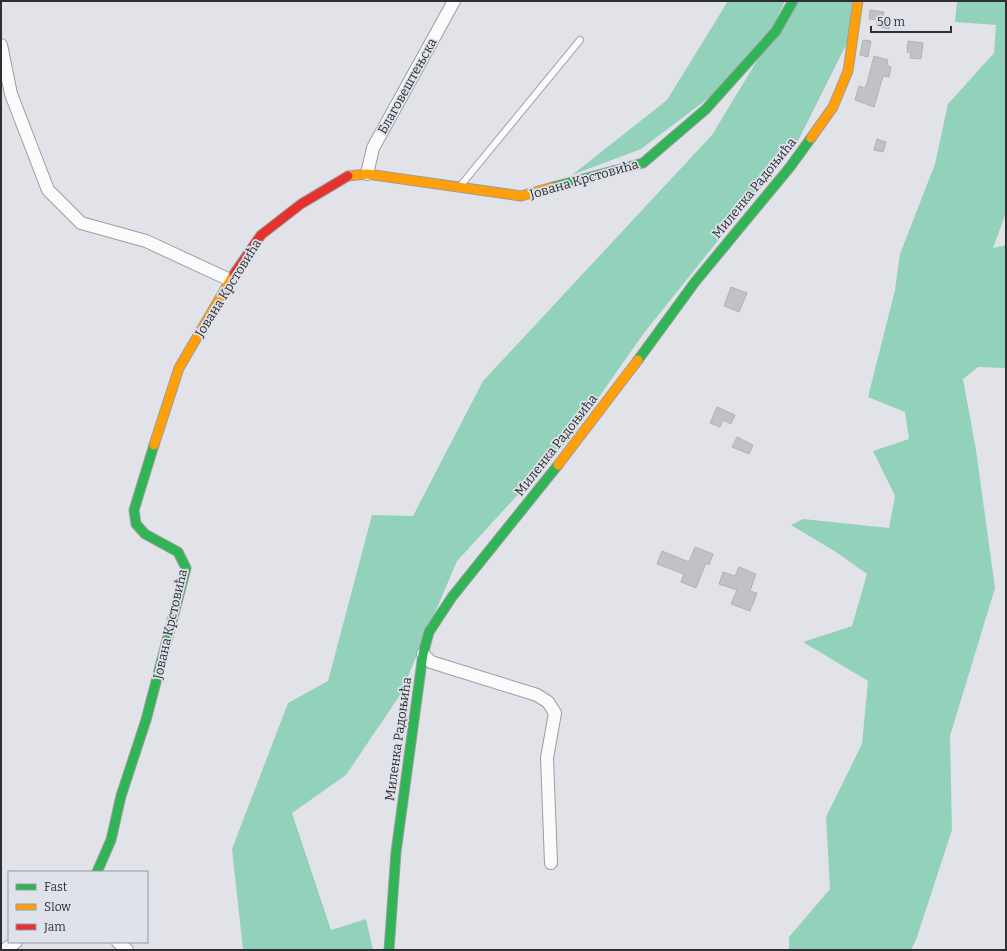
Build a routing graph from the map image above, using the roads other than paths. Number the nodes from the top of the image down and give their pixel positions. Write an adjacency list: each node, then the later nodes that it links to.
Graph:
1 (454, 1): 6 (street, Благовештењска)
2 (793, 1): 7 (street, Јована Крстовића)
3 (858, 1): 9 (street, Миленка Радоњића)
4 (580, 40): 7 (lane)
5 (1, 45): 8 (street)
6 (367, 174): 7 (street, Јована Крстовића); 8 (street, Јована Крстовића)
7 (460, 186)
8 (230, 280): 11 (street, Јована Крстовића)
9 (423, 654): 10 (street); 16 (street, Миленка Радоњића)
10 (551, 863)
11 (97, 871)
12 (14, 943): 14 (street)
13 (119, 943): 15 (street)
14 (4, 950)
15 (127, 950)
16 (389, 950)

